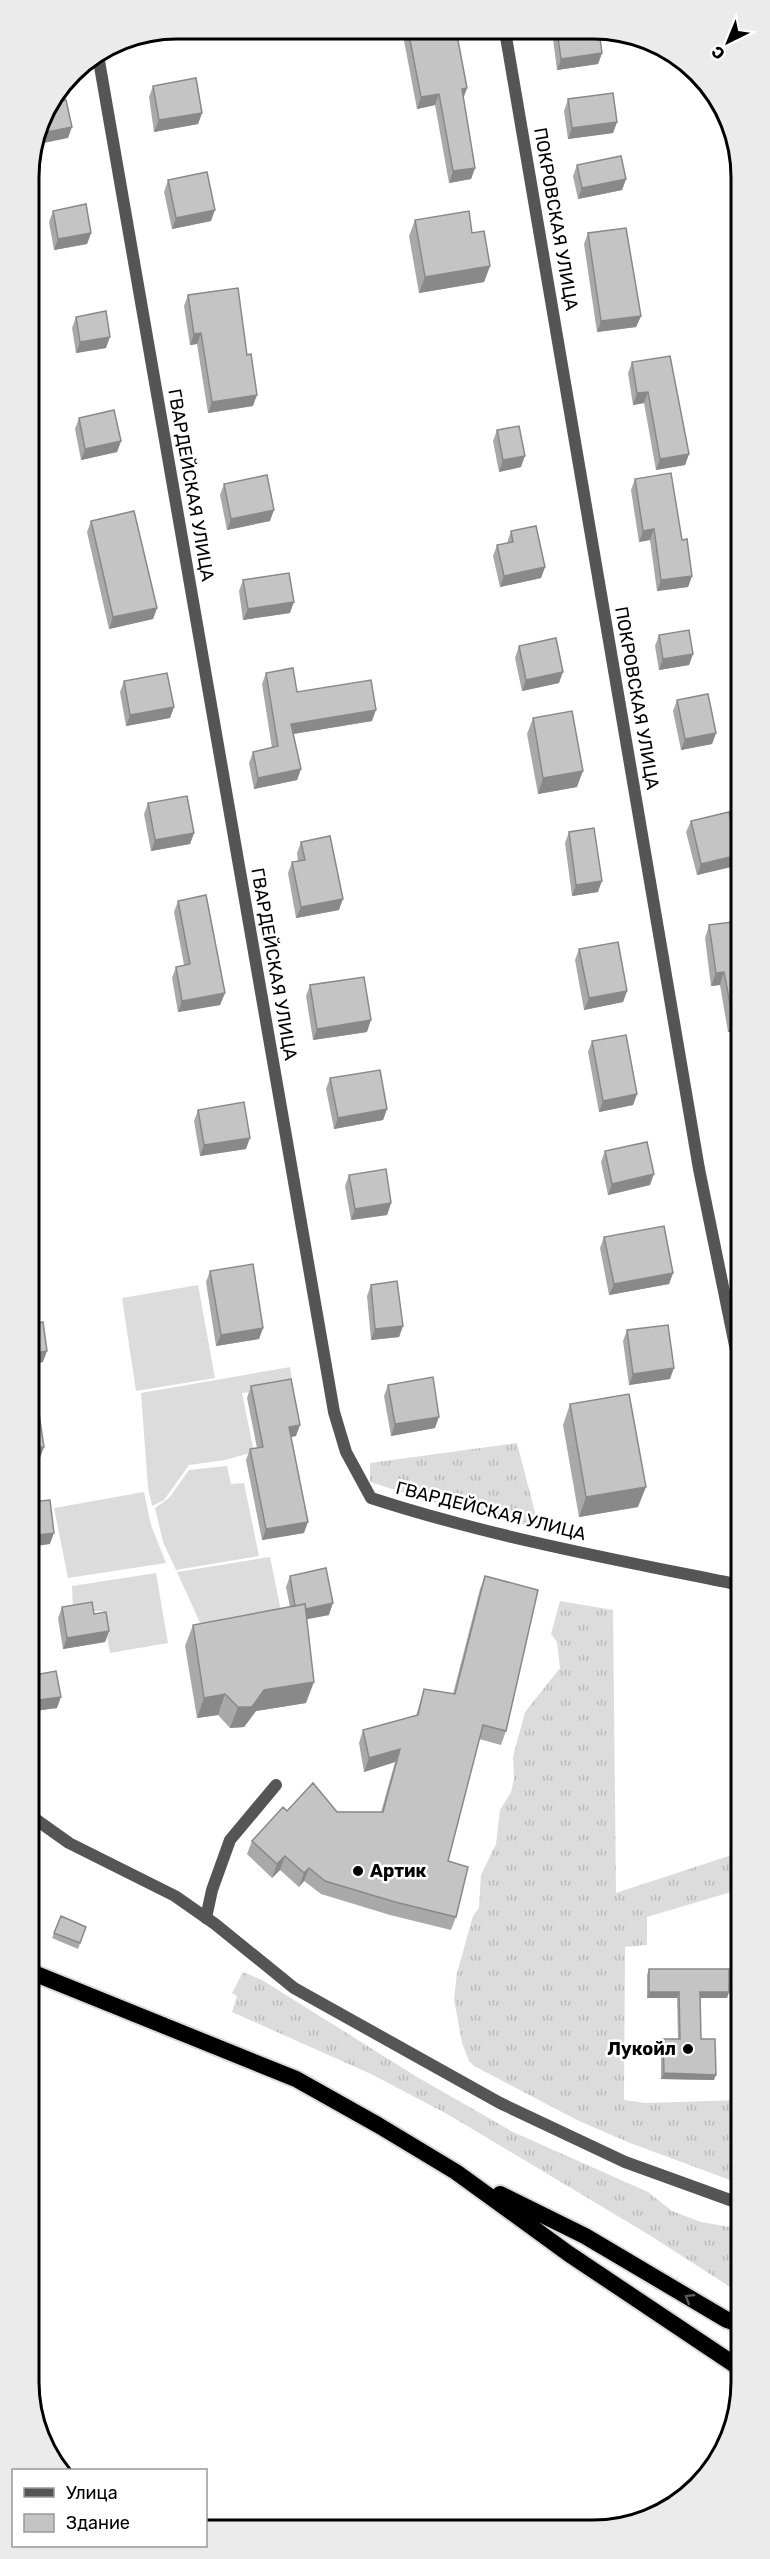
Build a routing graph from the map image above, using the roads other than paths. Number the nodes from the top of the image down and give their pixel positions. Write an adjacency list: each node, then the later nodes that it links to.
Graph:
1 (507, 39): 3 (street, ПОКРОВСКАЯ УЛИЦА)
2 (99, 63): 4 (street, ГВАРДЕЙСКАЯ УЛИЦА)
3 (731, 1326)
4 (731, 1583)
5 (276, 1785): 7 (street)
6 (39, 1822): 7 (street)
7 (206, 1918): 10 (street)
8 (39, 1975): 9 (highway)
9 (456, 2172): 11 (highway, one-way to 9); 12 (highway)
10 (731, 2200)
11 (731, 2321)
12 (731, 2362)

